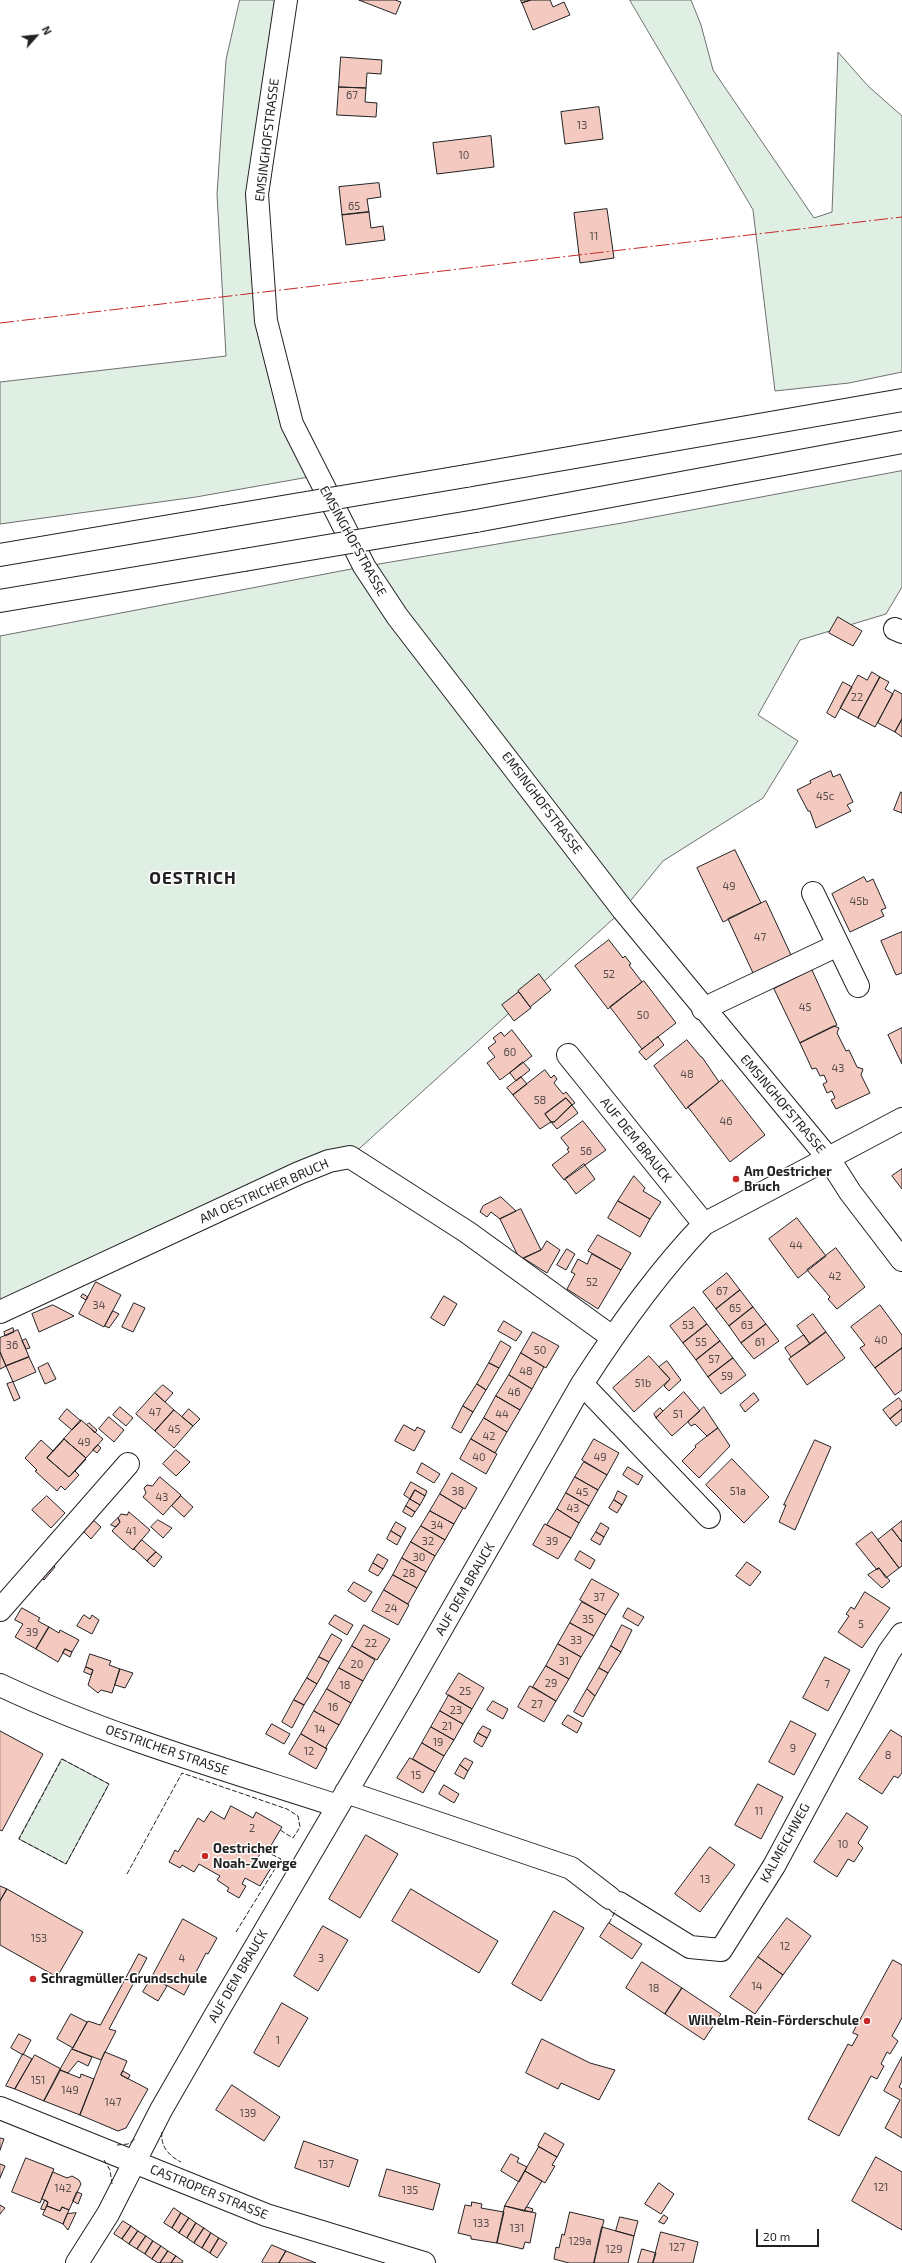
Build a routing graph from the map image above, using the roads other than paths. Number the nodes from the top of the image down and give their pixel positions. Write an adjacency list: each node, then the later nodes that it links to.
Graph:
1 (286, 0): 9 (main road, EMSINGHOFSTRASSE)
2 (902, 400): 4 (main road, bridge)
3 (902, 442): 5 (main road, bridge)
4 (0, 555)
5 (0, 601)
6 (813, 893): 7 (main road)
7 (838, 945): 8 (main road); 9 (main road)
8 (858, 986)
9 (703, 1009): 12 (main road, EMSINGHOFSTRASSE)
10 (568, 1055): 13 (main road, AUF DEM BRAUCK)
11 (902, 1119): 12 (main road, AUF DEM BRAUCK)
12 (829, 1159): 13 (main road, AUF DEM BRAUCK); 14 (main road, EMSINGHOFSTRASSE)
13 (704, 1224): 16 (main road, AUF DEM BRAUCK)
14 (902, 1260)
15 (0, 1312): 16 (main road, AM OESTRICHER BRUCH)
16 (612, 1337): 17 (main road, AUF DEM BRAUCK)
17 (582, 1384): 19 (main road); 23 (main road, AUF DEM BRAUCK)
18 (128, 1464): 20 (main road)
19 (709, 1517)
20 (0, 1610)
21 (902, 1634): 23 (main road, KALMEICHWEG)
22 (0, 1685): 23 (main road, OESTRICHER STRASSE)
23 (342, 1799): 25 (main road, AUF DEM BRAUCK)
24 (0, 2108): 25 (main road, CASTROPER STRASSE)
25 (134, 2163): 26 (main road, AUF DEM BRAUCK); 27 (main road, CASTROPER STRASSE)
26 (77, 2263)
27 (424, 2263)

